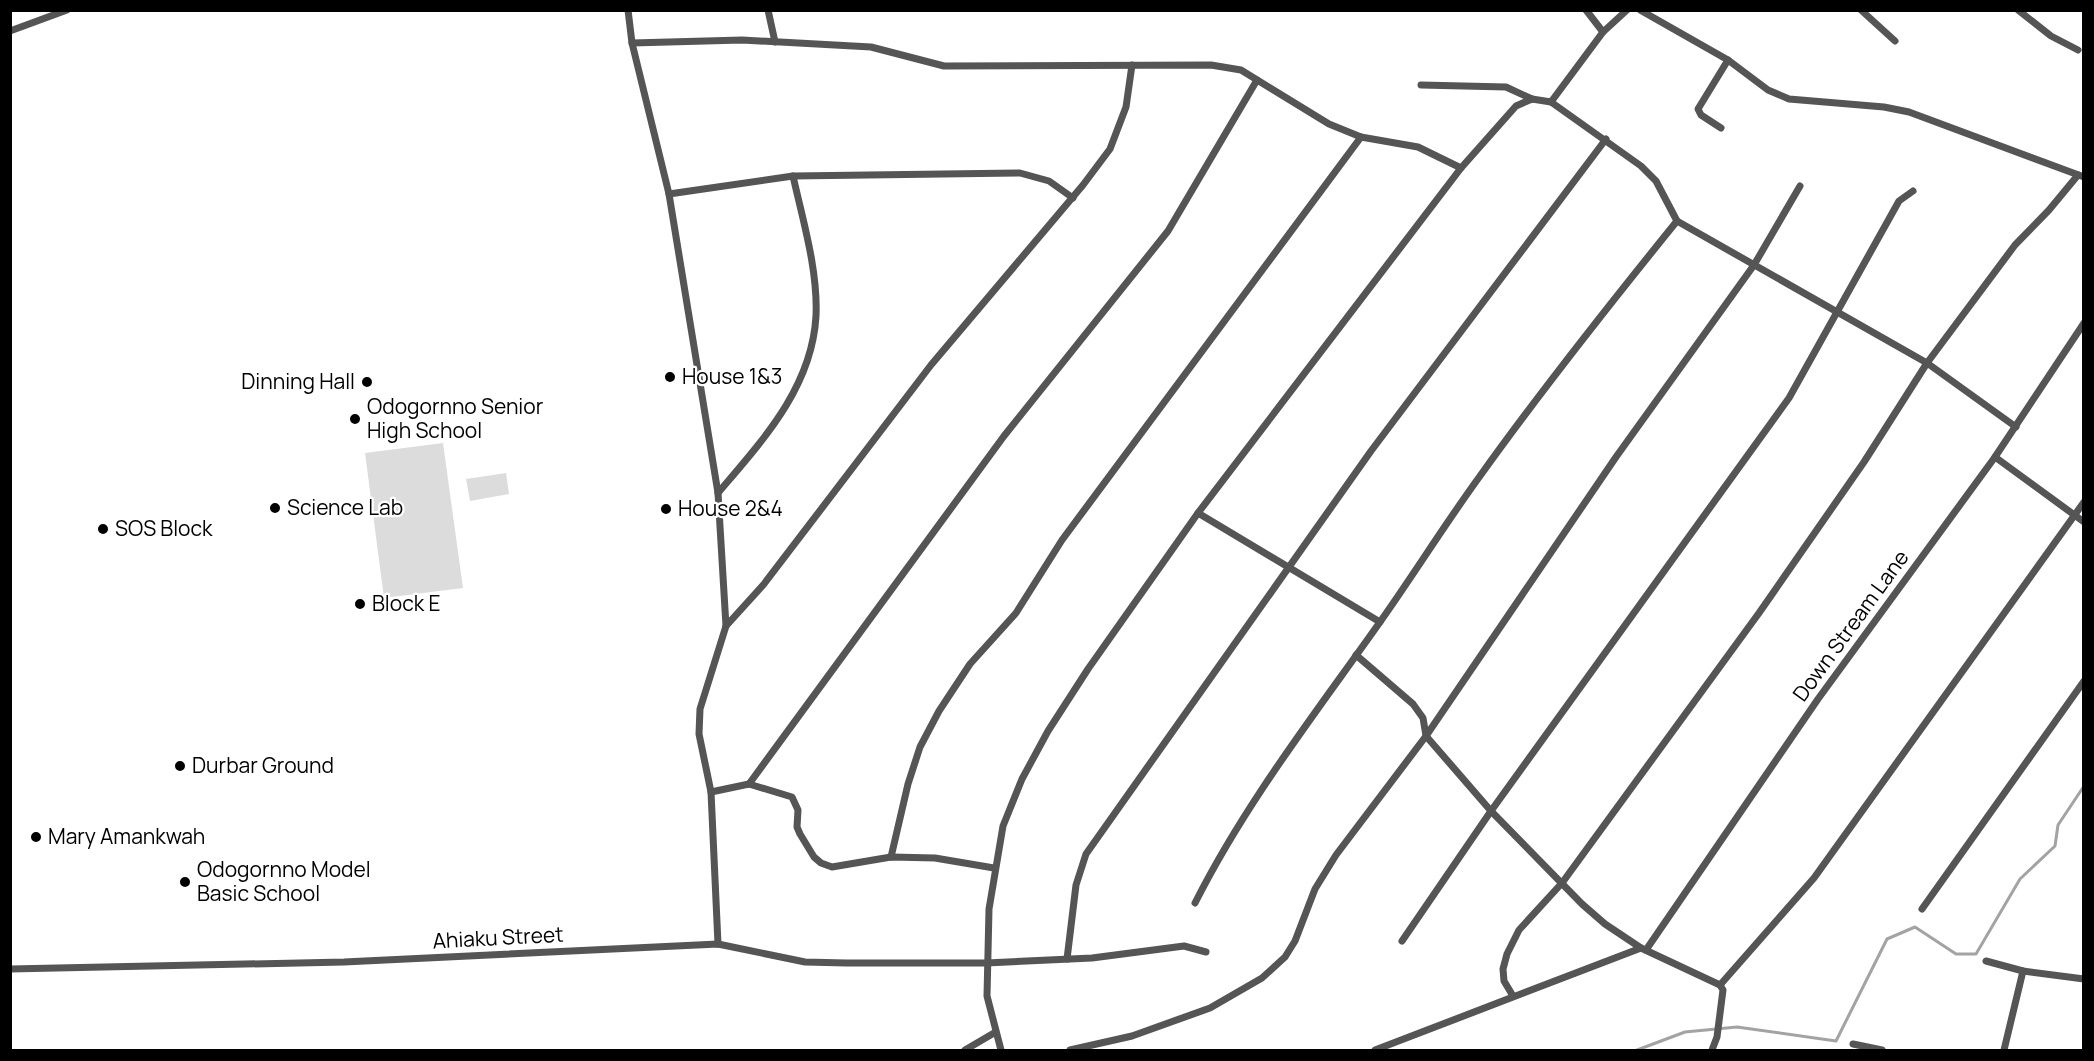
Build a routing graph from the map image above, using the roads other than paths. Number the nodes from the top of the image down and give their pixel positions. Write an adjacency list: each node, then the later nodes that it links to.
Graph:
1 (68, 10): 9 (street)
2 (628, 10): 13 (street)
3 (768, 10): 12 (street)
4 (1586, 10): 10 (street)
5 (1627, 10): 10 (street)
6 (1640, 10): 15 (street)
7 (1861, 10): 11 (street)
8 (2018, 10): 14 (street)
9 (10, 31)
10 (1603, 32): 20 (street)
11 (1895, 41)
12 (775, 42): 13 (street); 16 (street)
13 (632, 43): 29 (street)
14 (2078, 50)
15 (1728, 60): 21 (street); 26 (street)
16 (1132, 65): 17 (street); 30 (street)
17 (1257, 80): 22 (street); 49 (street)
18 (1421, 85): 19 (street)
19 (1532, 99): 20 (street); 24 (street)
20 (1551, 102): 23 (street)
21 (1721, 128)
22 (1361, 137): 24 (street); 52 (street)
23 (1606, 139): 31 (street); 43 (street)
24 (1461, 168): 40 (street)
25 (794, 176): 29 (street); 30 (street); 38 (street)
26 (2081, 176): 35 (street)
27 (1800, 186): 32 (street)
28 (1913, 191): 33 (street)
29 (669, 194): 38 (street)
30 (1073, 198): 45 (street)
31 (1677, 221): 32 (street); 44 (street)
32 (1754, 265): 33 (street); 48 (street)
33 (1840, 312): 35 (street); 51 (street)
34 (2084, 322): 36 (street, Down Stream Lane)
35 (1927, 363): 36 (street); 54 (street)
36 (2016, 427): 37 (street, Down Stream Lane)
37 (1995, 457): 41 (street); 59 (street, Down Stream Lane)
38 (718, 493): 45 (street)
39 (2084, 502): 41 (street)
40 (1198, 513): 43 (street); 53 (street)
41 (2074, 516): 42 (street); 67 (street)
42 (2084, 522)
43 (1288, 566): 44 (street); 61 (street)
44 (1380, 622): 46 (street)
45 (726, 626): 50 (street)
46 (1356, 655): 48 (street); 55 (street)
47 (2084, 681): 56 (street)
48 (1426, 736): 51 (street); 73 (street)
49 (749, 784): 50 (street); 52 (street)
50 (711, 792): 58 (street)
51 (1491, 811): 54 (street); 57 (street)
52 (891, 857): 53 (street)
53 (994, 868): 63 (street)
54 (1562, 883): 59 (street); 68 (street)
55 (1195, 903)
56 (1922, 909)
57 (1402, 941)
58 (718, 944): 63 (street, Ahiaku Street); 64 (street, Ahiaku Street)
59 (1643, 949): 67 (street); 68 (street)
60 (1206, 952): 61 (street, Ahiaku Street)
61 (1067, 959): 63 (street, Ahiaku Street)
62 (1986, 962): 65 (street)
63 (986, 963): 69 (street)
64 (10, 969)
65 (2023, 971): 66 (street); 77 (street)
66 (2084, 979)
67 (1720, 985): 75 (street)
68 (1513, 996): 74 (street)
69 (994, 1033): 71 (street); 72 (street)
70 (1853, 1044): 76 (street)
71 (966, 1050)
72 (1001, 1050)
73 (1070, 1050)
74 (1375, 1050)
75 (1712, 1050)
76 (1882, 1050)
77 (2004, 1050)

